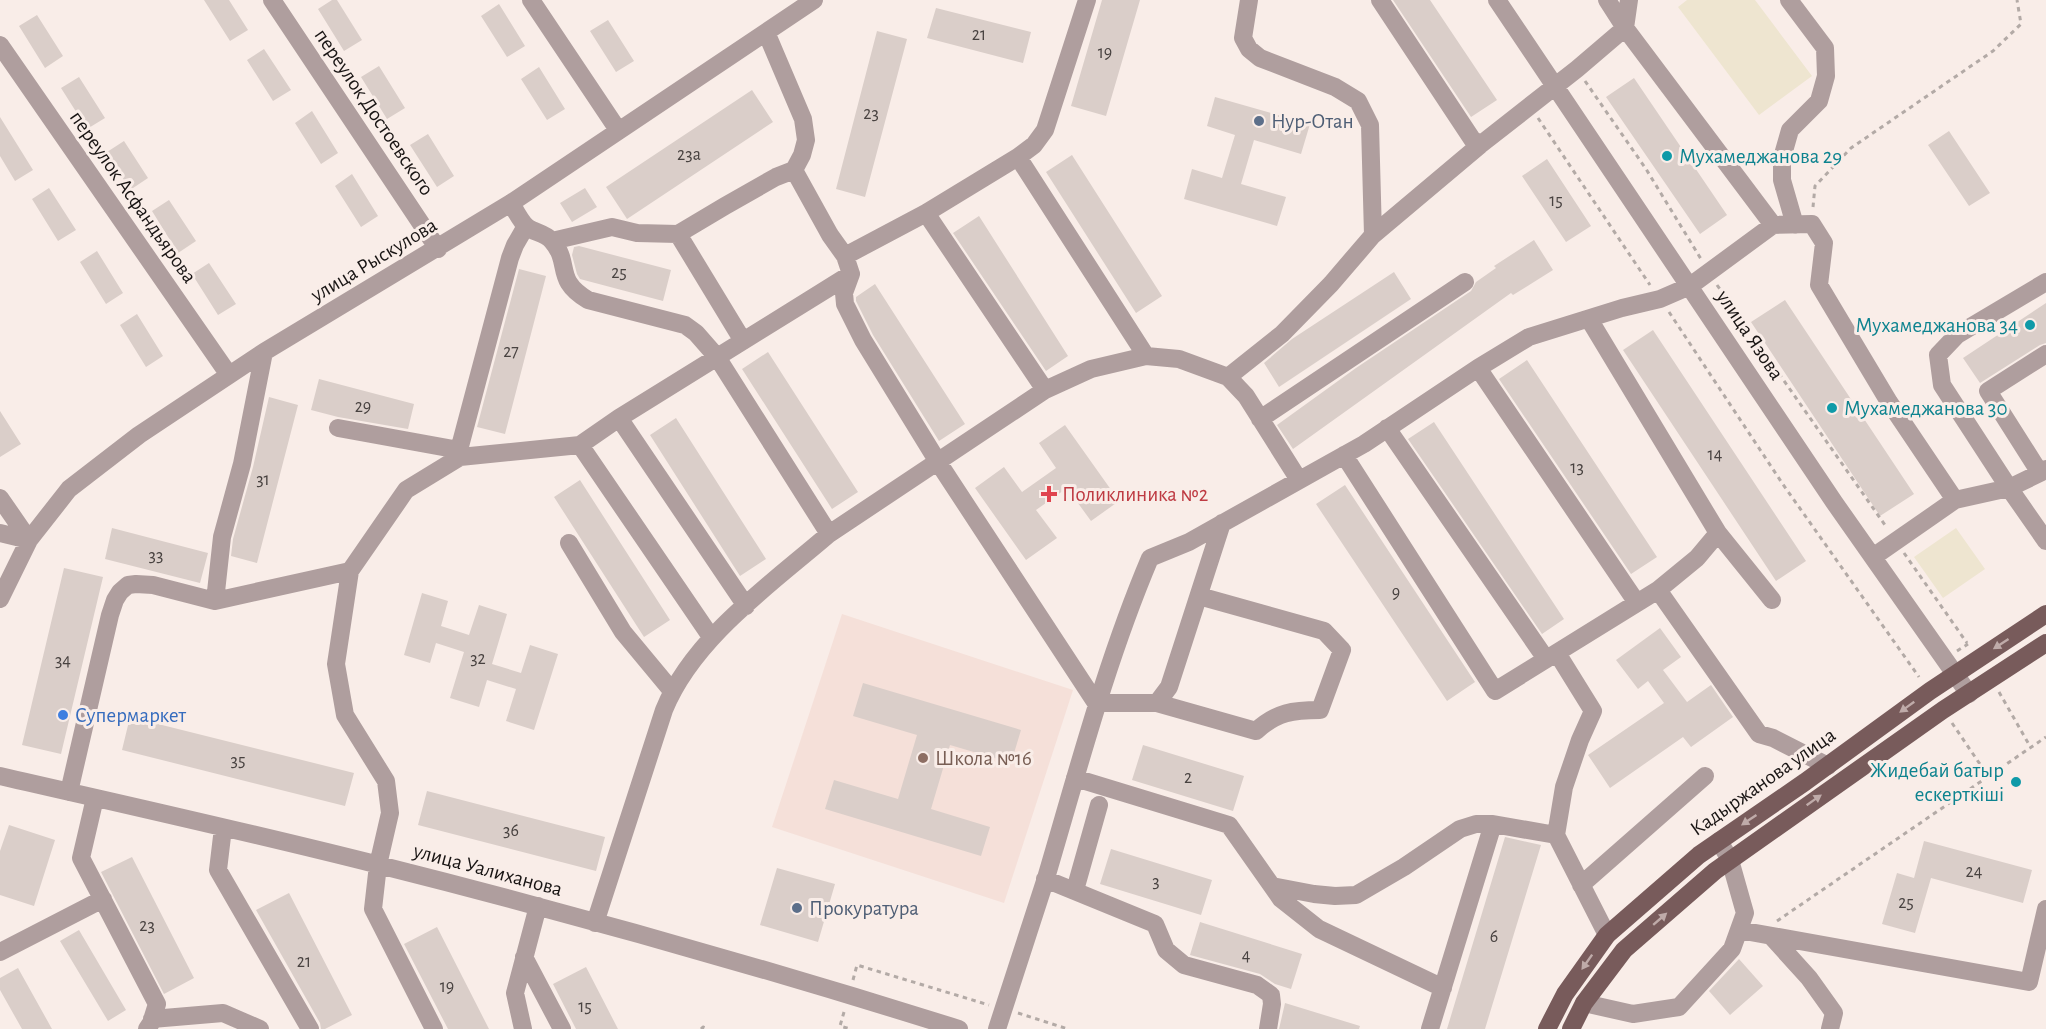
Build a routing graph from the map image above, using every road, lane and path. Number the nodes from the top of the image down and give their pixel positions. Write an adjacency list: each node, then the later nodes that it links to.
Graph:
1 (272, 0): 31 (street, переулок Достоевского)
2 (531, 0): 19 (street)
3 (814, 0): 12 (street, улица Рыскулова)
4 (1087, 0): 21 (street)
5 (1249, 0): 29 (street)
6 (1380, 0): 20 (street)
7 (1497, 0): 17 (street, улица Язова)
8 (1606, 0): 13 (street)
9 (1629, 0): 13 (street)
10 (1789, 0): 26 (street)
11 (2017, 0): 26 (path)
12 (794, 5): 14 (street, улица Рыскулова)
13 (1625, 28): 16 (street); 25 (street)
14 (766, 32): 19 (street, улица Рыскулова); 22 (street)
15 (0, 45): 46 (street, переулок Асфандьярова)
16 (1577, 69): 17 (street); 33 (path)
17 (1554, 87): 18 (street); 37 (street, улица Язова)
18 (1530, 106): 20 (street); 38 (path)
19 (618, 130): 23 (street, улица Рыскулова)
20 (1480, 145): 29 (street)
21 (1018, 158): 24 (street); 43 (street)
22 (794, 170): 28 (street); 32 (street)
23 (511, 203): 27 (street); 31 (street, улица Рыскулова)
24 (926, 213): 32 (street); 48 (street)
25 (1773, 225): 26 (street); 33 (street)
26 (1803, 225): 61 (street)
27 (526, 226): 30 (street); 54 (street)
28 (678, 234): 30 (street); 40 (street)
29 (1373, 235): 47 (street)
30 (552, 241): 44 (street)
31 (438, 249): 41 (street, улица Рыскулова)
32 (845, 256): 34 (street)
33 (1709, 273): 37 (street); 67 (path)
34 (851, 274): 40 (street); 56 (street)
35 (1465, 282): 50 (street)
36 (2046, 282): 59 (street)
37 (1690, 286): 38 (street); 70 (street, улица Язова)
38 (1660, 299): 39 (street); 85 (path)
39 (1589, 319): 45 (street); 64 (street)
40 (743, 341): 44 (street)
41 (264, 352): 46 (street, улица Рыскулова); 76 (street)
42 (2046, 354): 57 (street)
43 (1146, 356): 47 (street); 48 (street)
44 (717, 357): 49 (street); 65 (street)
45 (1478, 368): 52 (street); 77 (street)
46 (229, 375): 66 (street, улица Рыскулова)
47 (1228, 377): 50 (street)
48 (1046, 390): 56 (street)
49 (619, 418): 53 (street); 78 (street)
50 (1260, 418): 58 (street)
51 (338, 428): 54 (street)
52 (1387, 428): 55 (street); 83 (street)
53 (580, 445): 54 (street); 80 (street)
54 (460, 453): 71 (street)
55 (1344, 455): 58 (street); 83 (street)
56 (938, 462): 65 (street); 88 (street)
57 (2043, 471): 59 (street)
58 (1299, 480): 62 (street)
59 (2009, 488): 61 (street); 68 (street)
60 (0, 498): 66 (street)
61 (1955, 501): 67 (street)
62 (1222, 523): 73 (street); 88 (street)
63 (0, 533): 66 (street)
64 (1718, 533): 72 (street); 75 (street)
65 (829, 534): 78 (street)
66 (29, 540): 74 (street, улица Рыскулова)
67 (1895, 541): 70 (street); 81 (path)
68 (2046, 541)
69 (569, 543): 86 (street)
70 (1872, 557): 84 (street, улица Язова)
71 (350, 571): 76 (street); 103 (street)
72 (1658, 590): 77 (street); 91 (street)
73 (1199, 596): 89 (street); 89 (street)
74 (0, 599)
75 (1772, 600)
76 (215, 601): 95 (street)
77 (1637, 603): 83 (street)
78 (746, 606): 80 (street)
79 (2046, 614): 84 (main road, Кадыржанова улица, one-way to 84)
80 (711, 637): 86 (street)
81 (1967, 643)
82 (2046, 643): 87 (main road, Кадыржанова улица)
83 (1551, 656): 100 (street)
84 (1955, 674): 87 (street, улица Язова); 91 (main road, Кадыржанова улица, one-way to 91)
85 (1919, 677)
86 (672, 691): 111 (street)
87 (1969, 694): 102 (main road, Кадыржанова улица, one-way to 87)
88 (1096, 703): 89 (street); 94 (street)
89 (1157, 703)
90 (2046, 737): 114 (path)
91 (1828, 766): 101 (main road, Кадыржанова улица, one-way to 101)
92 (0, 776): 95 (street, улица Уалиханова)
93 (1705, 776): 105 (street)
94 (1075, 778): 104 (street); 106 (street)
95 (69, 792): 96 (street, улица Уалиханова)
96 (95, 798): 99 (street, улица Уалиханова); 108 (street)
97 (1099, 805): 107 (street)
98 (1493, 824): 100 (street); 106 (street); 117 (street)
99 (223, 828): 103 (street, улица Уалиханова); 123 (street)
100 (1556, 835): 105 (street)
101 (1719, 841): 102 (street); 113 (main road, Кадыржанова улица)
102 (1730, 860): 112 (street); 119 (main road, Кадыржанова улица, one-way to 102)
103 (378, 865): 109 (street, улица Уалиханова); 124 (street)
104 (1045, 879): 107 (street); 120 (street)
105 (1581, 885): 113 (street)
106 (1272, 886): 117 (street)
107 (1075, 890): 133 (street)
108 (103, 899): 115 (street); 121 (street)
109 (538, 906): 111 (street, улица Уалиханова); 116 (street)
110 (2046, 909): 114 (street)
111 (595, 923): 118 (street, улица Уалиханова)
112 (1739, 930): 114 (street); 119 (street)
113 (1607, 934): 135 (main road, Кадыржанова улица, one-way to 135)
114 (1765, 935): 137 (street)
115 (0, 952)
116 (524, 957): 125 (street); 126 (street)
117 (1443, 988): 134 (street)
118 (849, 994): 120 (path); 129 (path); 130 (street, улица Уалиханова)
119 (1584, 1004): 136 (main road, Кадыржанова улица)
120 (1003, 1009): 131 (street); 132 (path)
121 (150, 1024): 122 (street)
122 (258, 1028)
123 (310, 1029)
124 (434, 1029)
125 (523, 1029)
126 (562, 1029)
127 (702, 1029): 128 (path)
128 (708, 1029)
129 (850, 1029)
130 (959, 1029)
131 (997, 1029)
132 (1068, 1029)
133 (1269, 1029)
134 (1430, 1029)
135 (1547, 1029)
136 (1571, 1029)
137 (1830, 1029)

